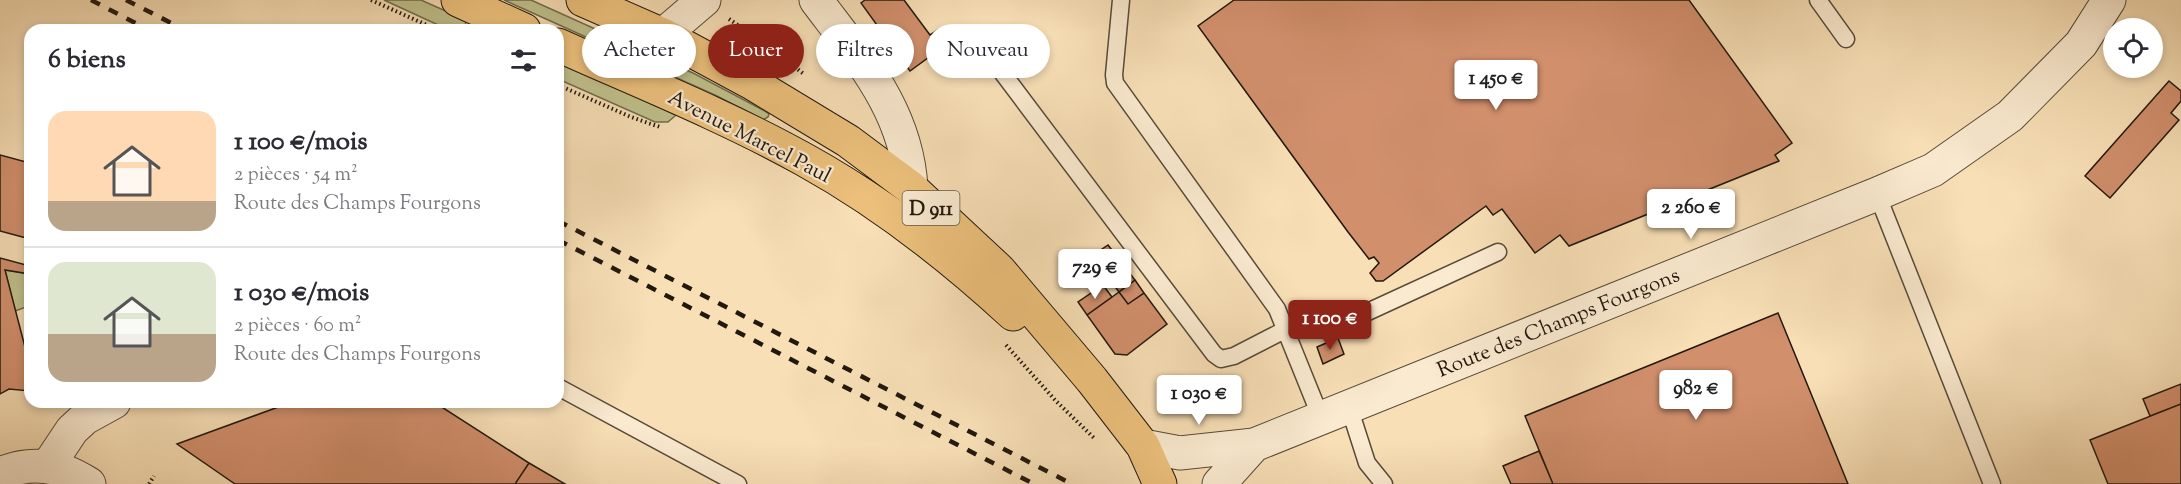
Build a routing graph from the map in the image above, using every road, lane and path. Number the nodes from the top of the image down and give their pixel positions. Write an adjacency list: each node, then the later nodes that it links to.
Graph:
1 (371, 0): 10 (path)
2 (458, 0): 9 (main road)
3 (583, 0): 11 (main road, Avenue Marcel Paul / D 911)
4 (704, 0): 12 (street)
5 (816, 0): 19 (street)
6 (1121, 0): 22 (lane)
7 (1818, 0): 13 (lane)
8 (2109, 0): 20 (street, Route des Champs Fourgons)
9 (492, 23)
10 (425, 24)
11 (638, 24)
12 (676, 24)
13 (1846, 39)
14 (564, 48): 36 (main road, Avenue Marcel Paul / D 911)
15 (696, 53): 19 (main road, Avenue Marcel Paul / D 911)
16 (1006, 78): 22 (lane)
17 (564, 88): 18 (path)
18 (666, 129)
19 (910, 189): 29 (main road, Avenue Marcel Paul / D 911)
20 (1877, 194): 26 (street, Route des Champs Fourgons); 40 (lane)
21 (1498, 252): 22 (lane)
22 (1285, 329): 26 (lane)
23 (1004, 343): 27 (path)
24 (564, 390): 35 (lane)
25 (103, 408): 30 (street)
26 (1335, 412): 28 (street, Route des Champs Fourgons); 39 (lane)
27 (1101, 445)
28 (1254, 445): 29 (street, Route des Champs Fourgons); 38 (street, Route des Champs Fourgons)
29 (1143, 446): 37 (main road, Avenue Marcel Paul / D 911)
30 (48, 466): 31 (street); 33 (street)
31 (0, 474)
32 (154, 476): 34 (path)
33 (89, 484)
34 (149, 484)
35 (738, 484)
36 (1148, 484)
37 (1160, 484)
38 (1219, 484)
39 (1384, 484)
40 (1992, 484)

